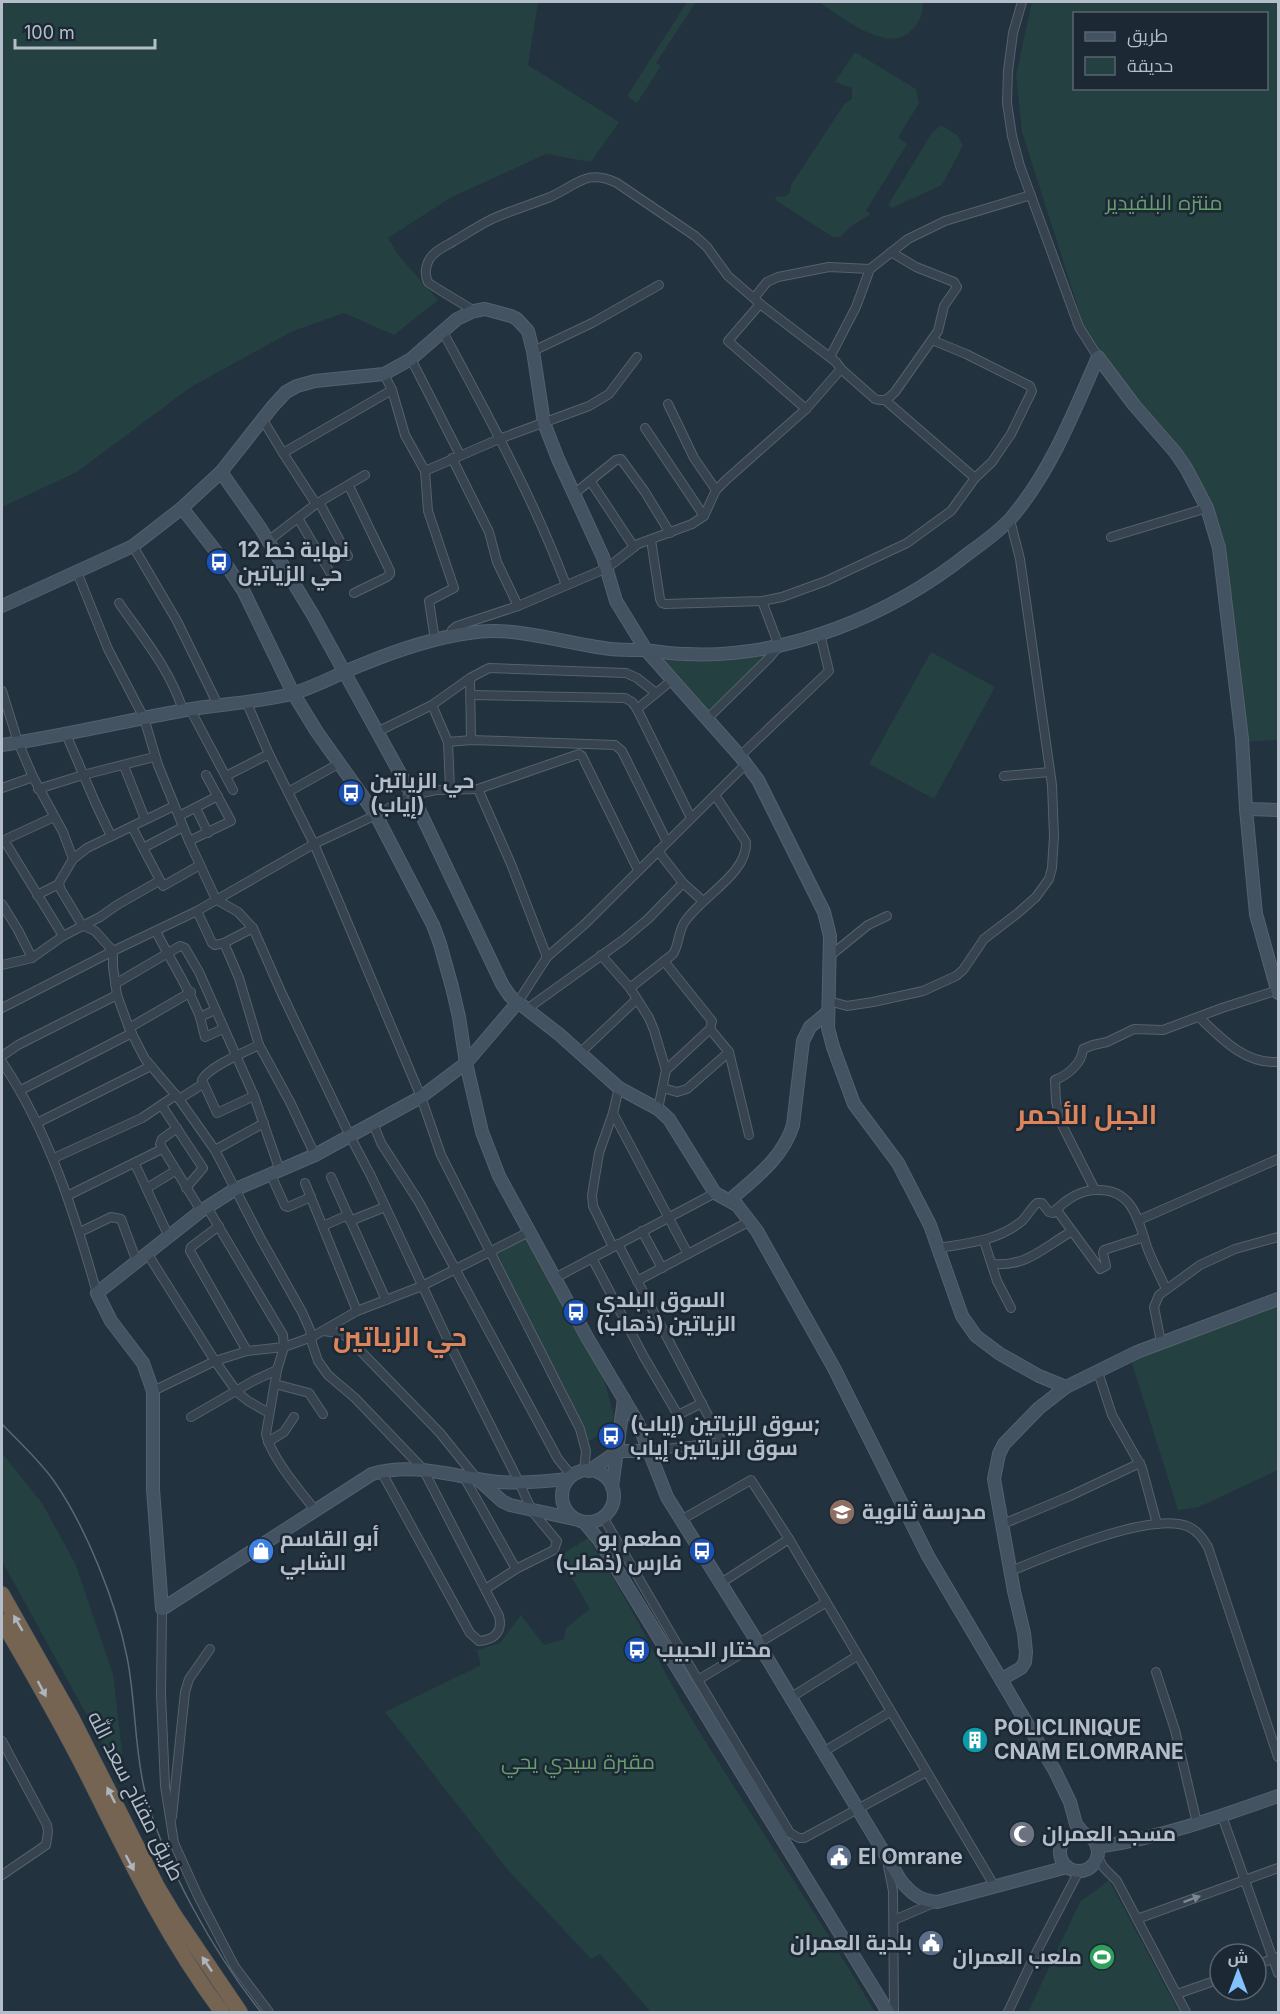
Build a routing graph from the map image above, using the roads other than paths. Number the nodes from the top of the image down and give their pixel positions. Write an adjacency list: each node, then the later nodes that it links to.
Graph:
1 (1022, 2): 2 (street)
2 (1031, 195): 3 (street); 13 (street)
3 (891, 252): 4 (street); 9 (street)
4 (870, 269): 6 (street); 12 (street)
5 (659, 285): 10 (street)
6 (757, 301): 7 (street); 12 (street); 20 (street)
7 (474, 311): 8 (street); 10 (street)
8 (443, 332): 14 (street); 24 (street)
9 (932, 340): 18 (street); 30 (street)
10 (533, 351): 22 (street)
11 (637, 357): 22 (street)
12 (830, 357): 15 (street)
13 (1098, 357): 37 (street); 40 (street)
14 (411, 359): 16 (street); 26 (street)
15 (841, 369): 18 (street); 20 (street)
16 (384, 375): 17 (street); 21 (street)
17 (392, 390): 25 (street); 27 (street)
18 (885, 400): 30 (street)
19 (668, 404): 33 (street)
20 (806, 409): 33 (street)
21 (263, 420): 25 (street); 28 (street)
22 (544, 423): 24 (street); 34 (street)
23 (645, 428): 38 (street)
24 (500, 439): 26 (street); 51 (street)
25 (283, 453): 35 (street)
26 (456, 456): 27 (street); 56 (street)
27 (425, 471): 59 (street)
28 (221, 472): 36 (street); 44 (street)
29 (365, 475): 32 (street)
30 (975, 478): 53 (street)
31 (591, 482): 34 (street); 41 (street); 46 (street)
32 (349, 486): 35 (street); 52 (street)
33 (716, 490): 38 (street)
34 (575, 493): 48 (street)
35 (318, 503): 39 (street); 47 (street)
36 (182, 508): 45 (street); 66 (street)
37 (1207, 508): 42 (street); 106 (street)
38 (705, 516): 41 (street)
39 (298, 518): 44 (street); 50 (street)
40 (1010, 520): 57 (street); 89 (street)
41 (670, 533): 43 (street)
42 (1111, 537)
43 (651, 540): 46 (street); 53 (street)
44 (268, 541): 62 (street)
45 (133, 546): 49 (street); 70 (street)
46 (634, 547): 48 (street)
47 (348, 556)
48 (607, 568): 51 (street); 61 (street)
49 (77, 572): 55 (street); 74 (street)
50 (331, 573)
51 (566, 585): 56 (street)
52 (354, 593)
53 (762, 600): 60 (street)
54 (119, 603): 73 (street)
55 (2, 606)
56 (518, 606): 58 (street)
57 (820, 634): 60 (street); 86 (street)
58 (453, 636): 59 (street); 61 (street)
59 (435, 640): 62 (street)
60 (779, 646): 61 (street); 75 (street)
61 (646, 650): 64 (street)
62 (343, 672): 66 (street); 76 (street)
63 (470, 678): 67 (street); 68 (street); 71 (street)
64 (672, 680): 67 (street); 75 (street)
65 (2, 691): 79 (street)
66 (293, 693): 69 (street); 87 (street)
67 (656, 693): 72 (street)
68 (471, 694): 72 (street); 78 (street)
69 (246, 702): 70 (street); 83 (street)
70 (219, 705): 73 (street)
71 (432, 705): 76 (street); 80 (street)
72 (638, 709): 111 (street)
73 (187, 710): 74 (street); 92 (street)
74 (144, 718): 77 (street); 85 (street)
75 (707, 719): 86 (street)
76 (377, 732): 101 (street)
77 (66, 734): 79 (street); 90 (street)
78 (471, 740): 80 (street); 81 (street)
79 (18, 742): 82 (street); 94 (street)
80 (448, 742): 97 (street)
81 (589, 744): 84 (street); 119 (street)
82 (2, 745)
83 (268, 754): 92 (street); 100 (street)
84 (581, 755): 98 (street); 125 (street)
85 (154, 756): 88 (street); 104 (street)
86 (743, 760): 102 (street); 143 (street)
87 (340, 763): 100 (street); 108 (street)
88 (124, 766): 90 (street); 112 (street)
89 (1050, 772): 93 (street); 155 (street)
90 (83, 775): 96 (street); 116 (street)
91 (206, 775): 103 (street)
92 (226, 776): 99 (street)
93 (1004, 776)
94 (33, 777): 95 (street); 96 (street)
95 (2, 788)
96 (38, 789): 110 (street)
97 (450, 789): 98 (street); 101 (street)
98 (478, 789): 144 (street)
99 (233, 790)
100 (288, 792): 120 (street)
101 (412, 795): 108 (street); 154 (street)
102 (715, 795): 111 (street); 131 (street)
103 (218, 796): 105 (street); 115 (street)
104 (174, 806): 109 (street); 112 (street)
105 (196, 808): 109 (street); 115 (street)
106 (1246, 809): 107 (street); 151 (street)
107 (1278, 810)
108 (376, 815): 120 (street); 170 (street)
109 (179, 816): 114 (street)
110 (54, 817): 117 (street); 123 (street)
111 (691, 818): 119 (street)
112 (145, 819): 113 (street)
113 (132, 826): 116 (street); 121 (street)
114 (183, 827): 118 (street); 121 (street)
115 (208, 833): 118 (street)
116 (111, 836): 123 (street)
117 (3, 840): 129 (street)
118 (189, 841): 124 (street)
119 (667, 842): 122 (street)
120 (314, 844): 130 (street); 179 (street)
121 (142, 848): 126 (street)
122 (658, 851): 125 (street); 127 (street)
123 (74, 859): 128 (street)
124 (200, 865): 126 (street); 130 (street)
125 (638, 870): 144 (street)
126 (159, 881): 135 (street)
127 (683, 883): 131 (street); 142 (street)
128 (59, 885): 129 (street); 135 (street)
129 (37, 895): 138 (street)
130 (217, 900): 133 (street); 136 (street)
131 (702, 901): 146 (street)
132 (2, 904): 145 (street)
133 (197, 911): 137 (street); 139 (street)
134 (887, 916): 143 (street)
135 (82, 925): 138 (street); 140 (street)
136 (253, 928): 139 (street); 188 (street)
137 (156, 931): 140 (street); 141 (street)
138 (63, 936): 145 (street)
139 (224, 943): 163 (street)
140 (113, 951): 148 (street); 156 (street)
141 (167, 954): 148 (street); 150 (street); 157 (street)
142 (601, 955): 149 (street); 154 (street)
143 (831, 955): 155 (street)
144 (547, 957): 154 (street)
145 (32, 958): 147 (street)
146 (664, 961): 149 (street); 161 (street)
147 (2, 965)
148 (115, 984): 152 (street)
149 (630, 988): 153 (street)
150 (191, 992): 158 (street); 162 (street)
151 (1278, 992): 159 (street)
152 (117, 995): 162 (street); 166 (street)
153 (636, 1000): 165 (street); 172 (street)
154 (522, 1006): 165 (street); 170 (street)
155 (829, 1006): 206 (street); 225 (street)
156 (2, 1008)
157 (215, 1010): 158 (street); 160 (street)
158 (200, 1017): 160 (street)
159 (1199, 1017): 169 (street); 202 (street)
160 (223, 1029): 167 (street)
161 (710, 1029): 164 (street); 172 (street)
162 (130, 1031): 171 (street); 176 (street)
163 (259, 1045): 167 (street); 191 (street)
164 (729, 1052): 175 (street); 187 (street)
165 (580, 1053): 174 (street)
166 (2, 1056)
167 (236, 1057): 173 (street); 177 (street)
168 (2, 1062): 176 (street)
169 (1278, 1062)
170 (466, 1063): 179 (street); 218 (street)
171 (151, 1066): 178 (street); 183 (street)
172 (666, 1070): 175 (street)
173 (203, 1084): 177 (street); 178 (street)
174 (619, 1088): 181 (street); 182 (street)
175 (663, 1088): 181 (street)
176 (21, 1090): 183 (street)
177 (254, 1096): 184 (street)
178 (177, 1097): 180 (street); 190 (street)
179 (421, 1097): 185 (street); 226 (street)
180 (162, 1106): 186 (street); 192 (street)
181 (658, 1109): 203 (street)
182 (613, 1113): 211 (street); 224 (street)
183 (37, 1123): 192 (street)
184 (264, 1123): 190 (street); 196 (street)
185 (373, 1123): 188 (street); 233 (street)
186 (177, 1128): 189 (street); 200 (street)
187 (749, 1135)
188 (350, 1136): 191 (street); 207 (street)
189 (162, 1149): 194 (street); 195 (street)
190 (214, 1150): 201 (street)
191 (315, 1155): 196 (street)
192 (54, 1158): 204 (street)
193 (1278, 1158): 212 (street)
194 (135, 1164): 199 (street); 204 (street)
195 (175, 1171): 199 (street); 200 (street)
196 (275, 1173): 201 (street); 205 (street)
197 (331, 1177): 210 (street)
198 (305, 1183): 205 (street)
199 (147, 1188): 220 (street)
200 (186, 1188): 208 (street)
201 (234, 1190): 208 (street); 244 (street)
202 (1095, 1190): 209 (street); 212 (street)
203 (715, 1193): 206 (street); 211 (street)
204 (67, 1196): 217 (street)
205 (311, 1197): 215 (street)
206 (730, 1200): 213 (street)
207 (385, 1207): 210 (street); 236 (street)
208 (204, 1209): 214 (street); 220 (street)
209 (1056, 1209): 219 (street); 223 (street)
210 (349, 1218): 215 (street); 240 (street)
211 (668, 1218): 216 (street); 228 (street)
212 (1139, 1220): 221 (street)
213 (750, 1221): 228 (street); 293 (street)
214 (219, 1226): 246 (street); 247 (street)
215 (324, 1226): 242 (street)
216 (642, 1231): 224 (street); 232 (street)
217 (80, 1232): 230 (street); 238 (street)
218 (529, 1232): 226 (street); 234 (street)
219 (1071, 1232): 221 (street); 231 (street)
220 (169, 1237): 227 (street)
221 (1144, 1237): 237 (street)
222 (1278, 1237): 237 (street)
223 (984, 1241): 225 (street); 231 (street)
224 (615, 1245): 229 (street); 235 (street)
225 (939, 1248): 252 (street)
226 (490, 1251): 233 (street); 267 (street)
227 (147, 1253): 230 (street); 248 (street)
228 (688, 1254): 232 (street)
229 (592, 1258): 234 (street); 256 (street)
230 (137, 1262): 238 (street)
231 (992, 1264): 241 (street)
232 (662, 1268): 235 (street)
233 (454, 1269): 236 (street); 267 (street)
234 (555, 1278): 255 (street)
235 (637, 1281): 256 (street)
236 (422, 1286): 240 (street); 270 (street)
237 (1166, 1289): 245 (street)
238 (97, 1293): 253 (street)
239 (1278, 1299): 245 (street)
240 (386, 1300): 242 (street)
241 (1011, 1308)
242 (357, 1311): 243 (street)
243 (322, 1331): 244 (street); 269 (street)
244 (312, 1337): 246 (street); 265 (street)
245 (1161, 1342): 250 (street)
246 (284, 1347): 247 (street); 249 (street)
247 (247, 1351): 248 (street)
248 (215, 1361): 253 (street); 254 (street)
249 (277, 1370): 251 (street); 254 (street)
250 (1098, 1372): 252 (street); 264 (street)
251 (274, 1384): 257 (street); 258 (street)
252 (1066, 1387): 277 (street)
253 (153, 1391): 287 (street)
254 (237, 1392): 257 (street); 260 (street)
255 (624, 1399): 262 (street); 263 (street)
256 (702, 1403): 263 (street)
257 (269, 1413): 261 (street)
258 (323, 1414)
259 (294, 1417): 261 (street)
260 (191, 1418)
261 (268, 1442): 272 (street)
262 (618, 1451): 263 (street); 267 (street); 271 (street)
263 (650, 1451): 276 (street)
264 (1140, 1463): 277 (street); 278 (street)
265 (423, 1469): 266 (street); 268 (street); 284 (street)
266 (381, 1471): 272 (street); 284 (street)
267 (578, 1474): 270 (street); 271 (street); 275 (street)
268 (464, 1477): 269 (street); 281 (street)
269 (478, 1479): 270 (street); 273 (street)
270 (519, 1482): 273 (street)
271 (612, 1487): 274 (street)
272 (315, 1510): 287 (street)
273 (532, 1511): 275 (street); 281 (street)
274 (602, 1518): 275 (street); 280 (street); 294 (street)
275 (580, 1520): 280 (street)
276 (681, 1520): 279 (street); 283 (street)
277 (1003, 1524): 282 (street)
278 (1157, 1524): 282 (street); 299 (street)
279 (789, 1539): 283 (street); 286 (street)
280 (599, 1540): 326 (street)
281 (516, 1569): 284 (street)
282 (1011, 1571): 293 (street)
283 (722, 1583): 289 (street)
284 (487, 1588)
285 (2, 1594): 324 (highway, طريق مفتاح سعد الله, one-way to 285)
286 (825, 1603): 289 (street); 291 (street)
287 (162, 1609): 305 (street)
288 (2, 1621): 320 (highway, طريق مفتاح سعد الله, one-way to 320)
289 (758, 1643): 294 (street); 295 (street)
290 (210, 1649): 305 (street)
291 (857, 1656): 295 (street); 296 (street)
292 (1156, 1672): 304 (street)
293 (1002, 1679): 306 (street)
294 (698, 1680): 302 (street)
295 (790, 1698): 298 (street)
296 (890, 1712): 298 (street); 300 (street)
297 (2, 1741): 311 (street)
298 (824, 1752): 302 (street)
299 (1278, 1757)
300 (926, 1772): 302 (street); 313 (street)
301 (1278, 1796): 303 (street)
302 (859, 1809): 308 (street)
303 (1222, 1816): 304 (street); 312 (street)
304 (1197, 1823): 307 (street)
305 (171, 1829): 325 (street)
306 (1084, 1834): 307 (street); 310 (street)
307 (1097, 1852): 310 (street); 315 (street)
308 (886, 1857): 314 (street); 316 (street)
309 (1278, 1868): 312 (street)
310 (1073, 1869): 313 (street); 328 (street)
311 (2, 1875)
312 (1245, 1880): 315 (street, one-way to 312); 317 (street)
313 (995, 1887): 314 (street)
314 (936, 1902): 316 (street)
315 (1137, 1919): 321 (street)
316 (894, 1920): 327 (street)
317 (1276, 1958): 318 (street)
318 (1278, 1972)
319 (1208, 1982): 321 (street)
320 (204, 1989): 322 (highway); 323 (highway, طريق مفتاح سعد الله)
321 (1177, 1994): 329 (street)
322 (206, 2013)
323 (222, 2013)
324 (240, 2013)
325 (269, 2013)
326 (888, 2013)
327 (894, 2013)
328 (1008, 2013)
329 (1186, 2013)

